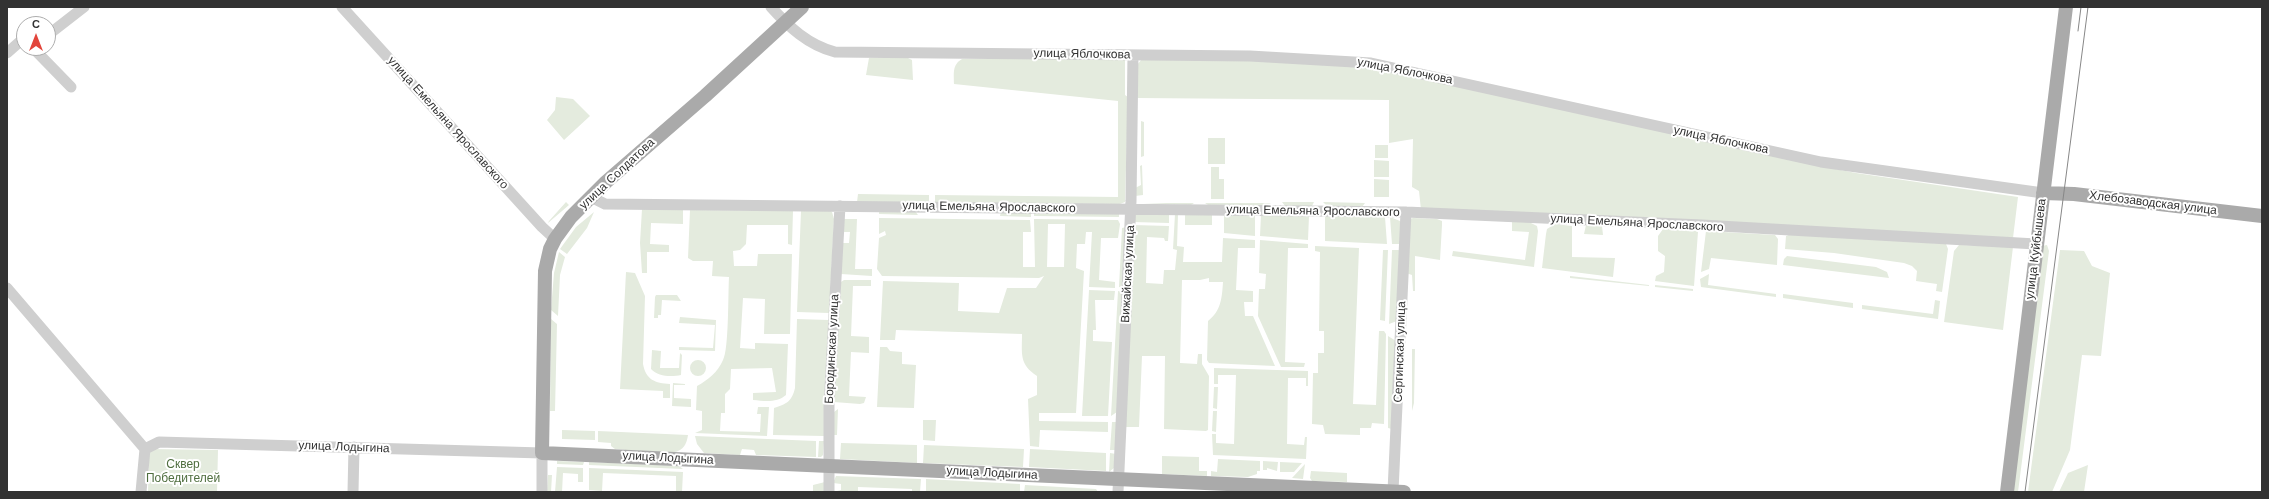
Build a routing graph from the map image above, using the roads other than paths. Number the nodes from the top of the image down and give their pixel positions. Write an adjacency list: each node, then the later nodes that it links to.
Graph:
1 (84, 7): 7 (street)
2 (342, 7): 19 (street, улица Емельяна Ярославского)
3 (771, 7): 6 (street, улица Яблочкова)
4 (802, 7): 6 (main road, улица Солдатова)
5 (2066, 7): 13 (main road, улица Куйбышева)
6 (786, 23): 10 (street, улица Яблочкова); 14 (main road, улица Солдатова)
7 (56, 29)
8 (16, 45): 9 (street)
9 (7, 53)
10 (1133, 55): 13 (street, улица Яблочкова); 16 (street, Вижайская улица)
11 (41, 56): 12 (street)
12 (71, 87)
13 (2043, 193): 18 (main road, Хлебозаводская улица); 20 (main road, улица Куйбышева)
14 (591, 197): 15 (street, улица Емельяна Ярославского); 19 (main road, улица Солдатова)
15 (840, 206): 16 (street, улица Емельяна Ярославского); 25 (street, Бородинская улица)
16 (1131, 208): 17 (street, улица Емельяна Ярославского); 26 (street, Вижайская улица)
17 (1406, 212): 20 (street, улица Емельяна Ярославского); 31 (street, Сергинская улица)
18 (2262, 216)
19 (555, 239): 24 (main road, улица Солдатова)
20 (2036, 244): 32 (main road, улица Куйбышева)
21 (7, 288): 23 (street)
22 (354, 447): 23 (street, улица Лодыгина); 24 (street, улица Лодыгина); 28 (street)
23 (145, 449): 27 (street)
24 (542, 452): 25 (main road, улица Лодыгина); 29 (street, улица Солдатова)
25 (828, 465): 26 (main road, улица Лодыгина); 30 (street, Бородинская улица)
26 (1118, 486): 31 (main road, улица Лодыгина)
27 (141, 492)
28 (353, 492)
29 (542, 492)
30 (829, 492)
31 (1399, 492)
32 (2007, 492)

